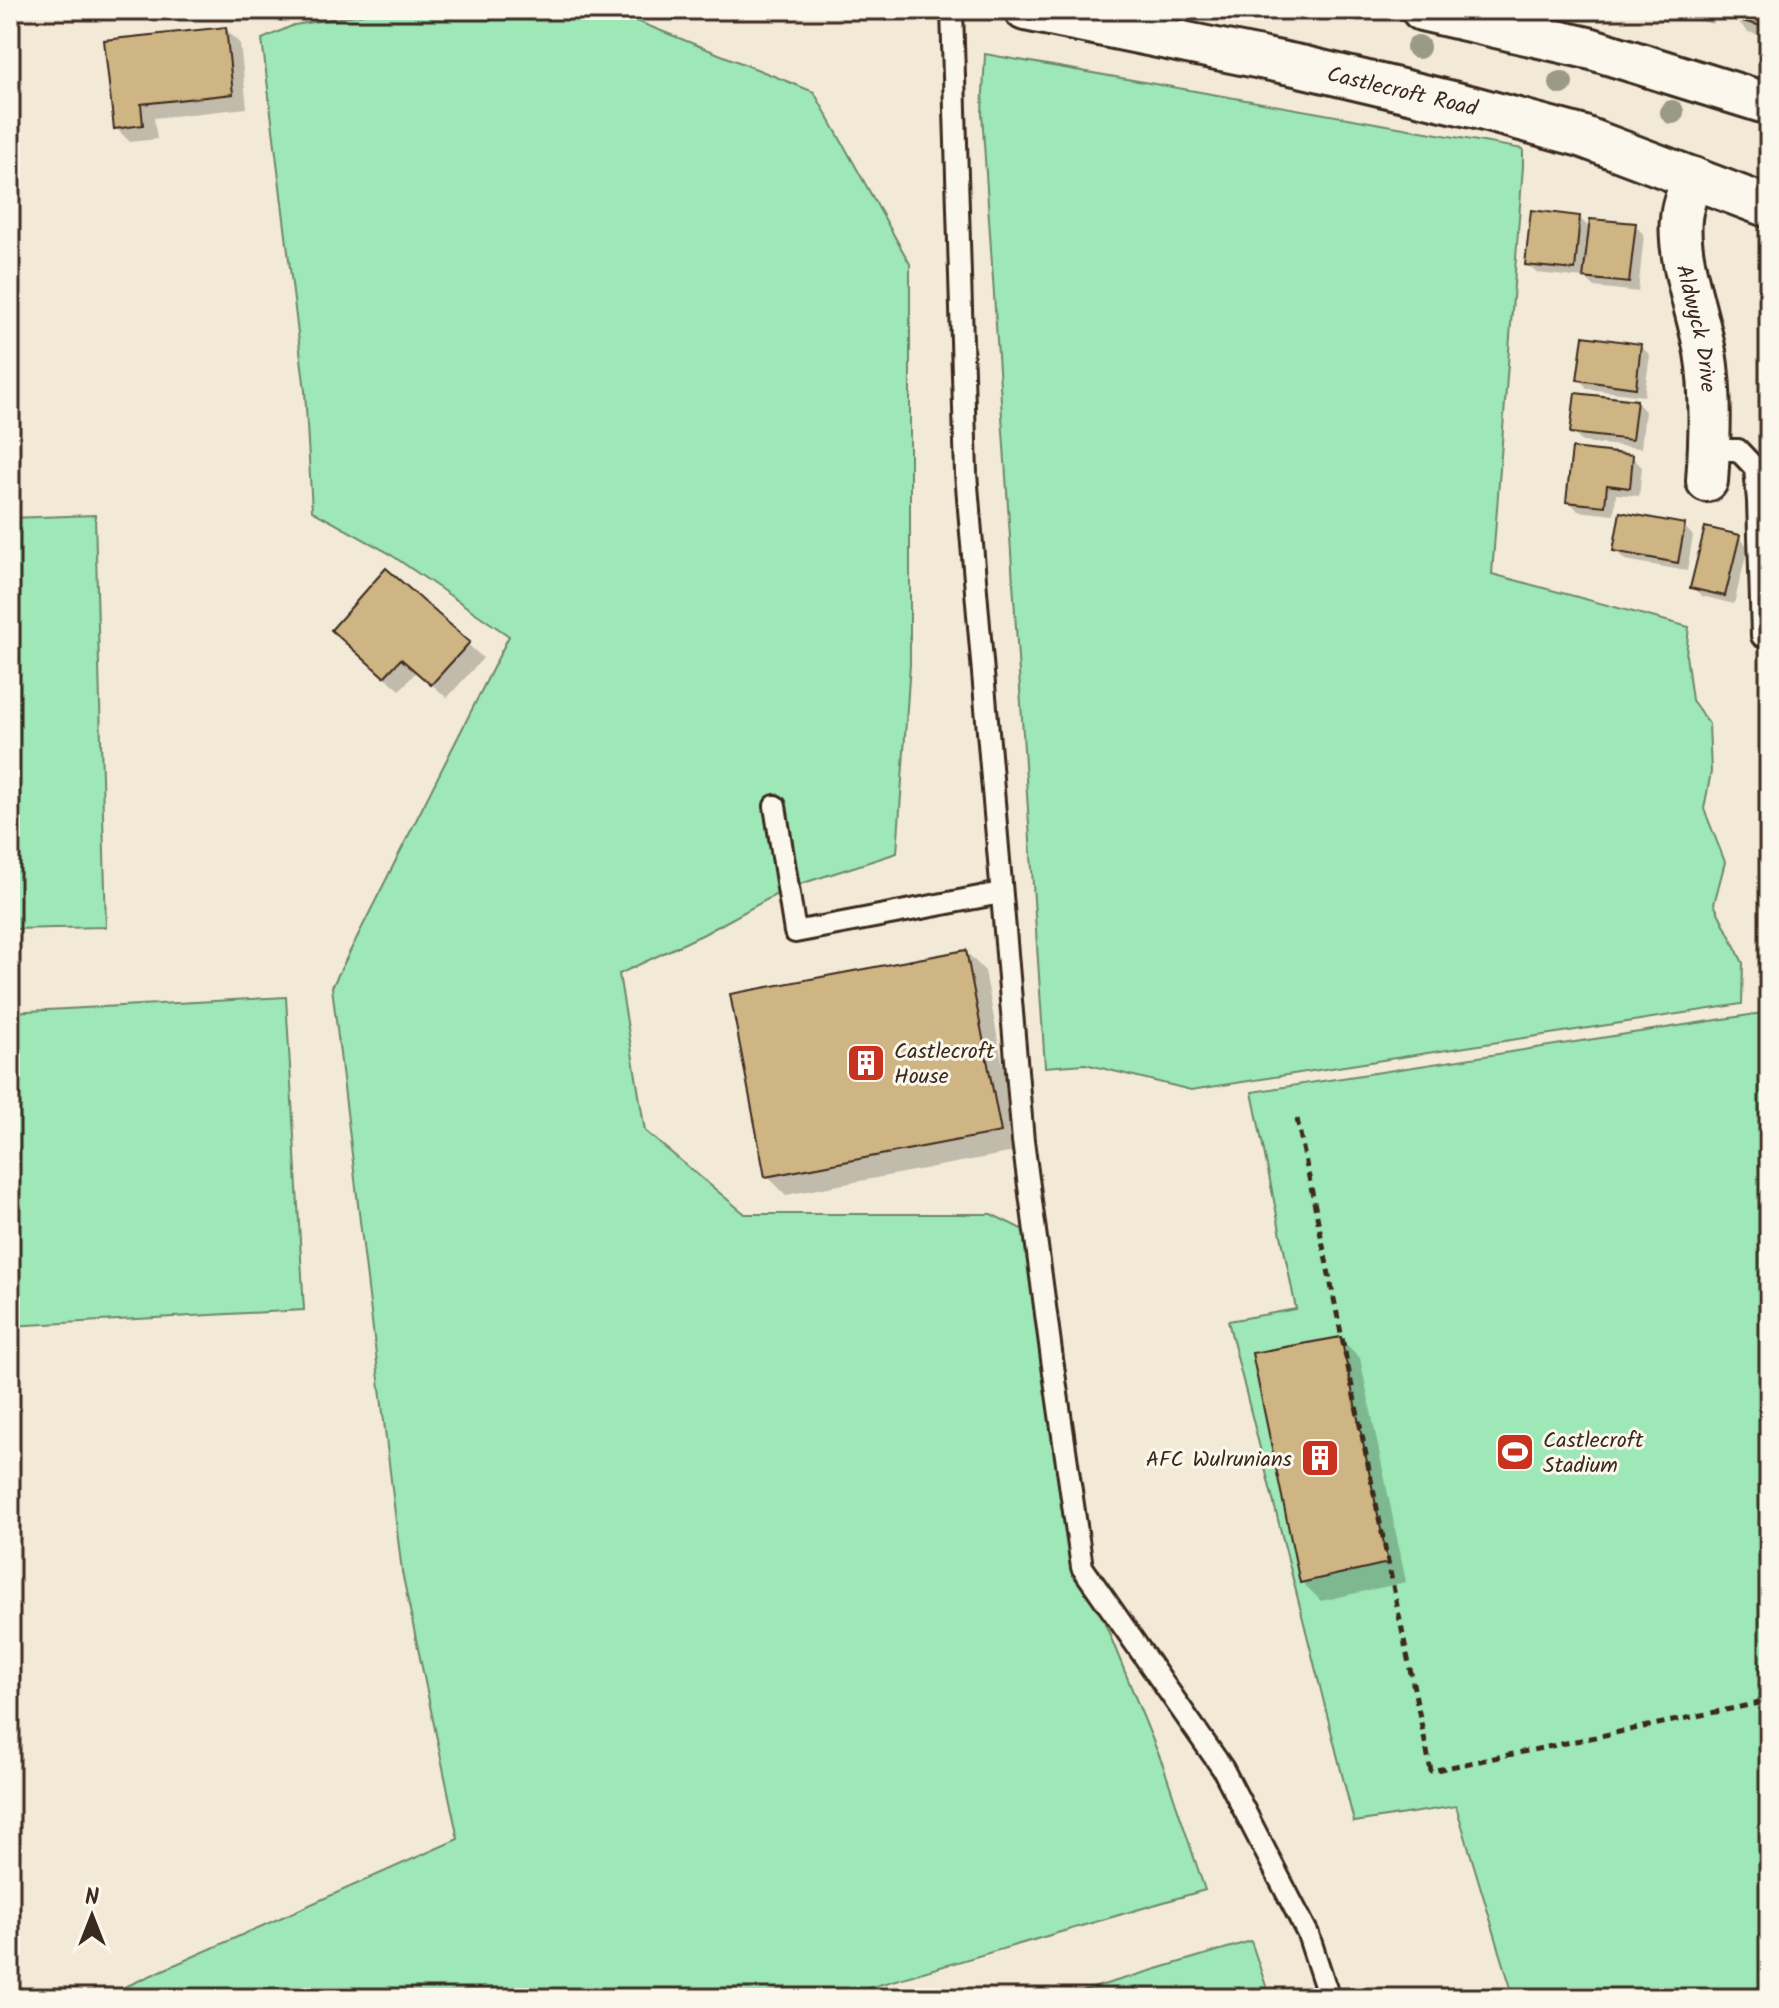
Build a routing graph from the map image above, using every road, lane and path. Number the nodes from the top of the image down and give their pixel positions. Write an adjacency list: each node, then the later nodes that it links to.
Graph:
1 (952, 10): 10 (lane)
2 (1025, 10): 5 (street, Castlecroft Road)
3 (1422, 10): 4 (street)
4 (1769, 104)
5 (1693, 178): 6 (street, Castlecroft Road); 7 (street, Aldwyck Drive)
6 (1769, 207)
7 (1708, 465): 8 (lane)
8 (1762, 636)
9 (775, 806): 10 (lane)
10 (1001, 893): 13 (lane)
11 (1297, 1119): 12 (path)
12 (1769, 1701)
13 (1329, 1998)

